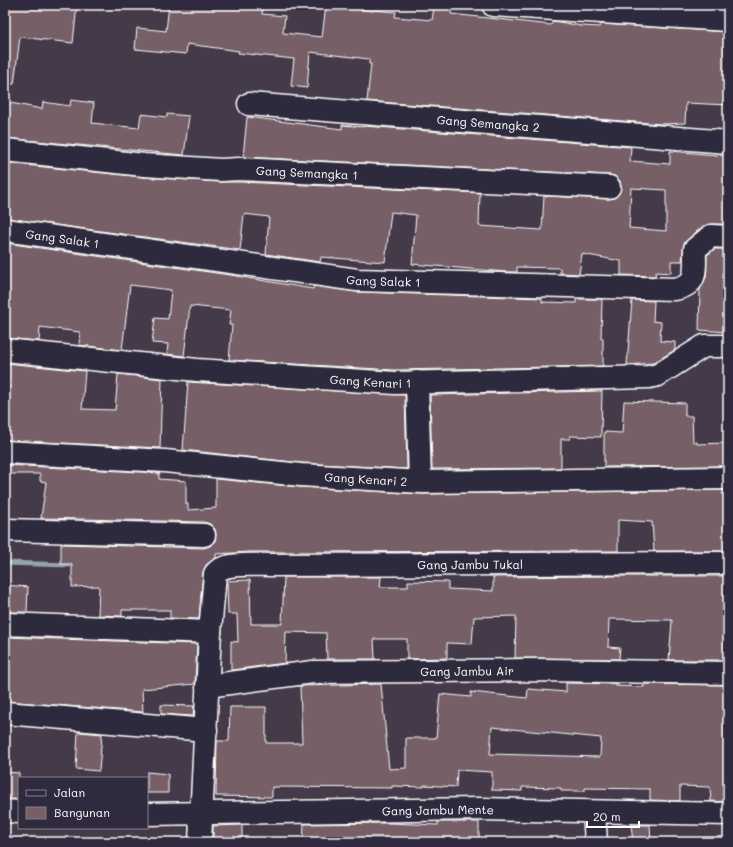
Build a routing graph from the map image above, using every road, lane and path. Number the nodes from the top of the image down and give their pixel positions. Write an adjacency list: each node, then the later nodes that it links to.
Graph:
1 (493, 5): 2 (street)
2 (728, 20)
3 (249, 104): 4 (street, Gang Semangka 2)
4 (728, 142)
5 (5, 150): 6 (street, Gang Semangka 1)
6 (609, 187)
7 (5, 230): 8 (street, Gang Salak 1)
8 (728, 237)
9 (728, 346): 11 (street, Gang Kenari 1)
10 (5, 350): 11 (street, Gang Kenari 1)
11 (417, 382): 14 (street)
12 (5, 452): 14 (street, Gang Kenari 2)
13 (728, 478): 14 (street, Gang Kenari 2)
14 (420, 481)
15 (5, 530): 16 (street)
16 (204, 534)
17 (728, 563): 19 (street, Gang Jambu Tukal)
18 (5, 624): 19 (street)
19 (210, 632): 21 (street)
20 (728, 673): 21 (street, Gang Jambu Air)
21 (207, 686): 23 (street)
22 (5, 712): 23 (street)
23 (206, 730): 29 (street)
24 (5, 811): 25 (street)
25 (18, 812)
26 (594, 812): 28 (street, Gang Jambu Mente); 29 (street, Gang Jambu Mente); 31 (street)
27 (148, 814): 29 (street, Gang Jambu Mente)
28 (728, 814)
29 (200, 815): 30 (street)
30 (200, 842)
31 (596, 842)

